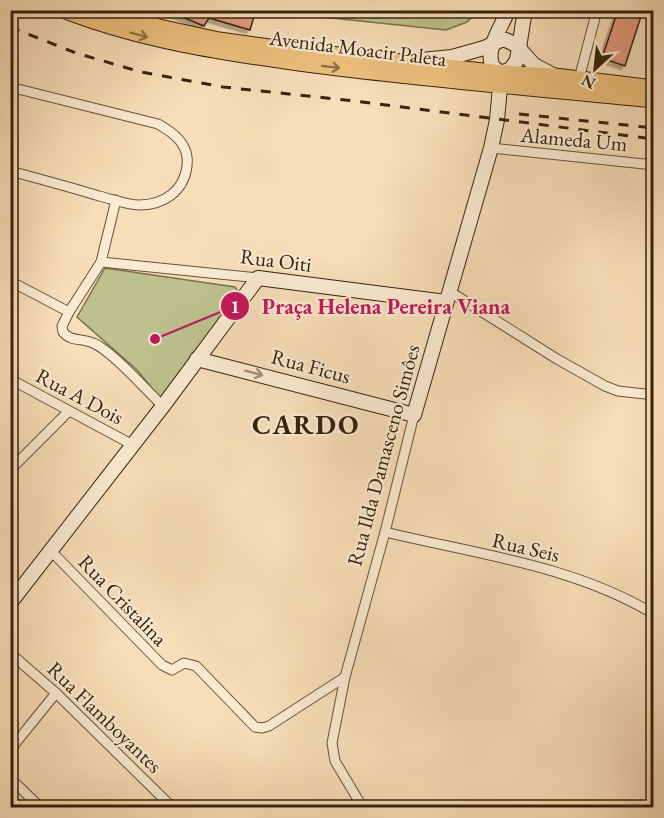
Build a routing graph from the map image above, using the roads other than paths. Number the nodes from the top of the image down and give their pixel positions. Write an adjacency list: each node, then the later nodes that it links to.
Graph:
1 (63, 10): 10 (main road, Avenida Moacir Paleta, one-way to 10)
2 (99, 10): 8 (main road, Avenida Moacir Paleta)
3 (508, 10): 6 (street)
4 (525, 10): 7 (street)
5 (597, 10): 11 (street)
6 (495, 43): 7 (street); 8 (street); 10 (street)
7 (519, 49): 9 (street); 10 (street)
8 (410, 62): 10 (main road, Avenida Moacir Paleta)
9 (555, 76): 10 (main road, Avenida Moacir Paleta); 11 (main road, Avenida Moacir Paleta)
10 (501, 79): 14 (main road, Avenida Moacir Paleta); 15 (street, Rua Ilda Damasceno Simôes)
11 (579, 79): 13 (main road, Avenida Moacir Paleta)
12 (10, 87): 18 (street)
13 (654, 88)
14 (654, 100)
15 (491, 148): 16 (street, Alameda Um); 22 (street, Rua Ilda Damasceno Simôes)
16 (654, 165)
17 (10, 171): 18 (street)
18 (116, 200): 19 (street)
19 (101, 262): 20 (street, Rua Oiti); 23 (street)
20 (258, 278): 22 (street, Rua Oiti); 24 (street)
21 (10, 281): 23 (street)
22 (447, 296): 26 (street); 29 (street, Rua Ilda Damasceno Simôes)
23 (69, 312): 27 (street)
24 (197, 359): 27 (street); 29 (street, Rua Ficus, one-way to 29)
25 (10, 379): 28 (street, Rua A Dois)
26 (654, 395)
27 (163, 406): 30 (street)
28 (69, 411): 30 (street, Rua A Dois); 31 (street)
29 (414, 415): 32 (street, Rua Ilda Damasceno Simôes)
30 (133, 444): 33 (street)
31 (10, 470)
32 (385, 532): 35 (street, Rua Seis); 37 (street, Rua Ilda Damasceno Simôes)
33 (51, 551): 34 (street); 37 (street, Rua Cristalina)
34 (10, 603)
35 (654, 614)
36 (10, 653): 38 (street, Rua Flamboyantes)
37 (345, 677): 43 (street, Rua Ilda Damasceno Simôes)
38 (56, 693): 39 (street); 42 (street, Rua Flamboyantes)
39 (10, 750)
40 (10, 778): 41 (street)
41 (41, 807)
42 (173, 807)
43 (363, 807)

